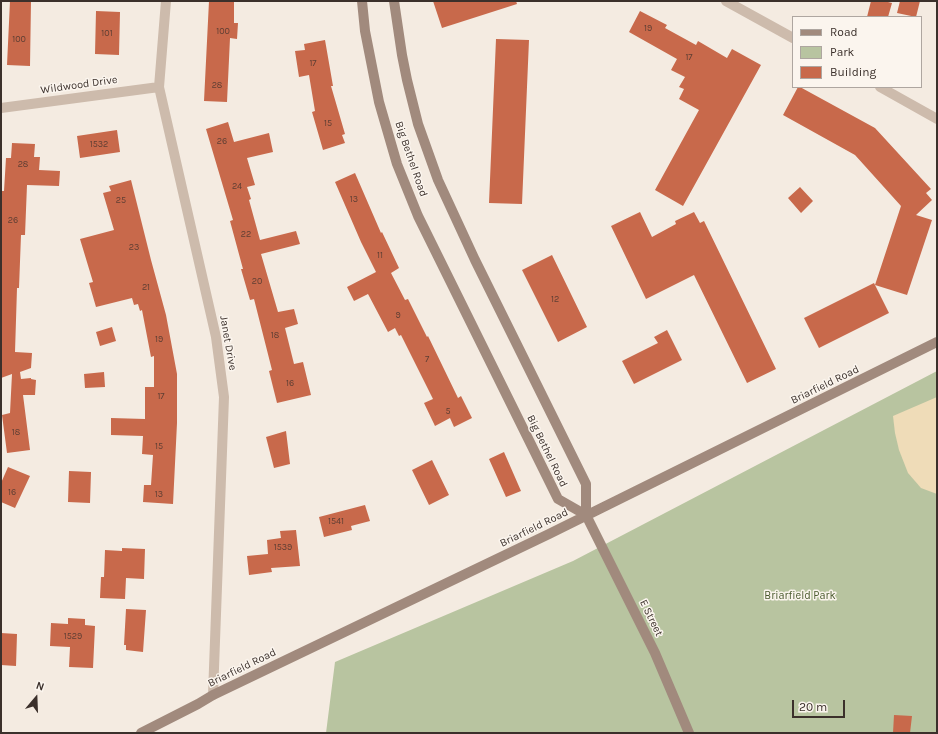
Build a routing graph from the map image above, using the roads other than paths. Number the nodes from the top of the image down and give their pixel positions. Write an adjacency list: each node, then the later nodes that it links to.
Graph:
1 (166, 1): 6 (street, Janet Drive)
2 (362, 1): 11 (main road, Big Bethel Road)
3 (394, 1): 11 (main road, Big Bethel Road)
4 (726, 1): 5 (street)
5 (792, 37)
6 (159, 87): 8 (street, Wildwood Drive); 12 (street, Janet Drive)
7 (882, 88): 9 (street)
8 (1, 108)
9 (937, 119)
10 (937, 342): 11 (main road, Briarfield Road)
11 (586, 515): 12 (main road, Briarfield Road); 14 (main road, E Street)
12 (213, 695): 13 (main road, Briarfield Road)
13 (141, 733)
14 (689, 733)

